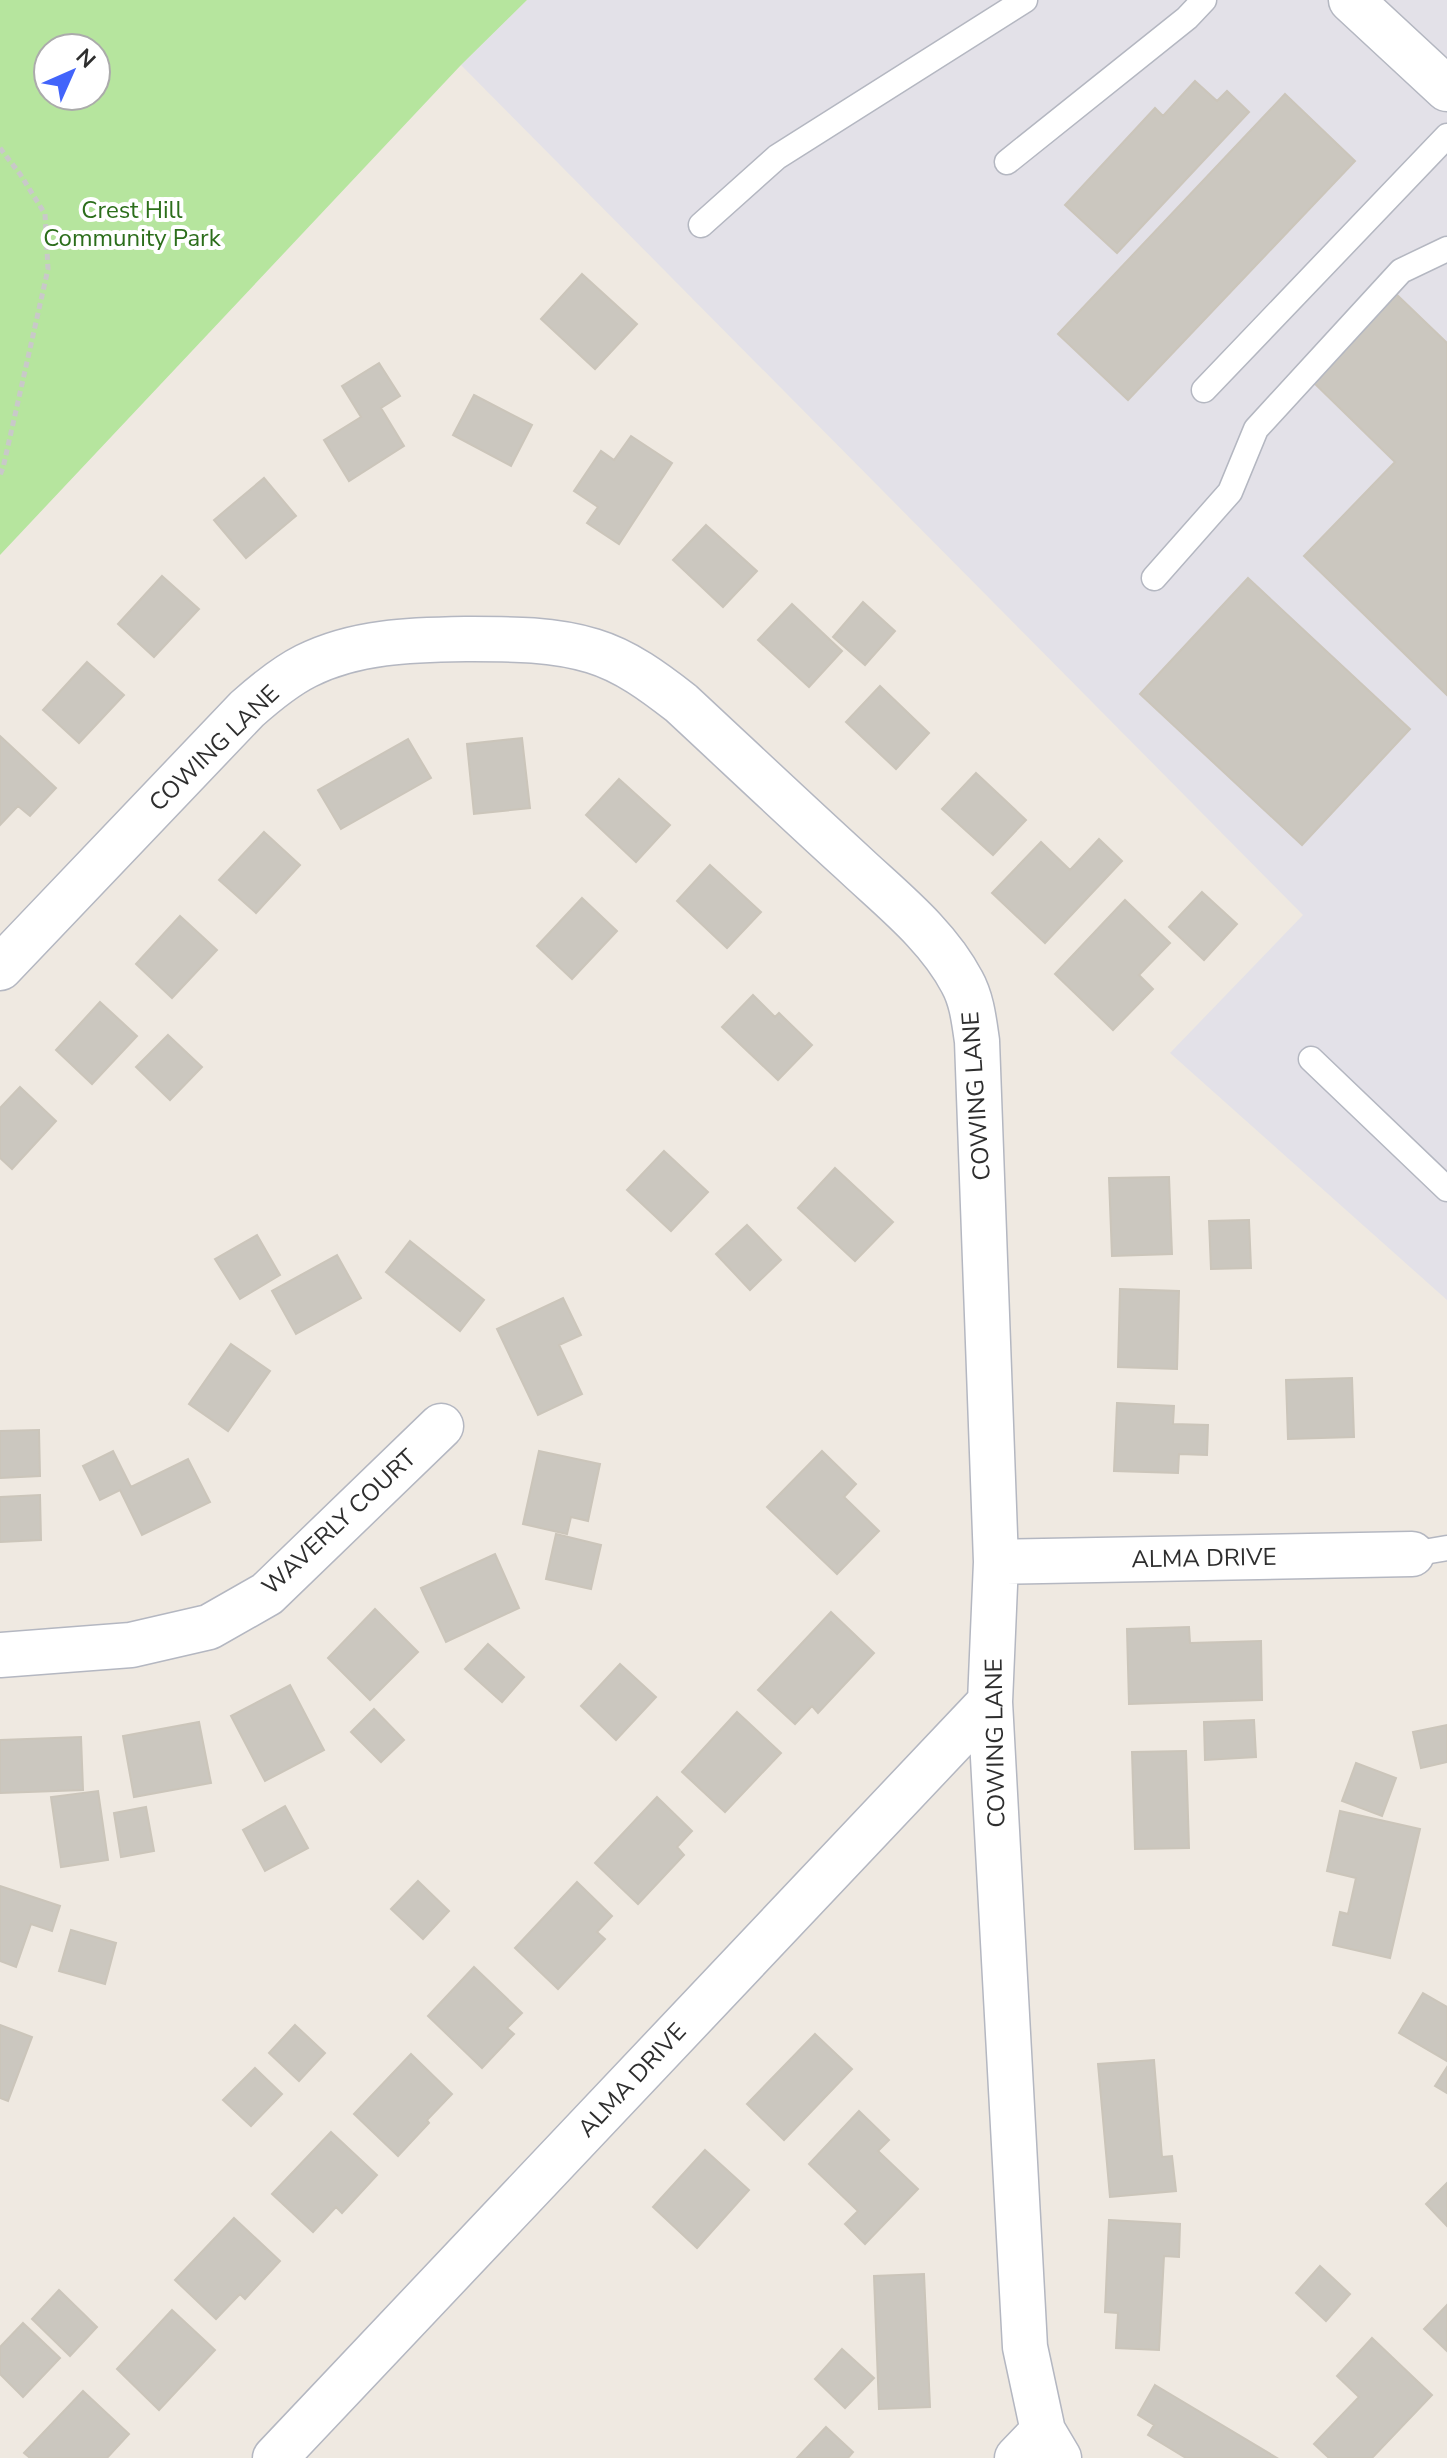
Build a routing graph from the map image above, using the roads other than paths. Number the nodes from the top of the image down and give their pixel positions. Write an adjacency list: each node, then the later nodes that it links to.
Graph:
1 (1025, 0): 7 (lane)
2 (1204, 0): 6 (lane)
3 (1351, 0): 4 (street)
4 (1447, 89)
5 (1447, 136): 9 (lane)
6 (1007, 162)
7 (701, 225)
8 (1447, 249): 10 (lane)
9 (1204, 390)
10 (1154, 578)
11 (0, 968): 16 (street, COWING LANE)
12 (1311, 1059): 13 (lane)
13 (1447, 1189)
14 (441, 1426): 17 (street, WAVERLY COURT)
15 (1429, 1551): 16 (street, ALMA DRIVE)
16 (996, 1562): 18 (street, COWING LANE)
17 (0, 1655)
18 (990, 1702): 19 (street, COWING LANE); 20 (street, ALMA DRIVE)
19 (1040, 2449)
20 (275, 2458)

